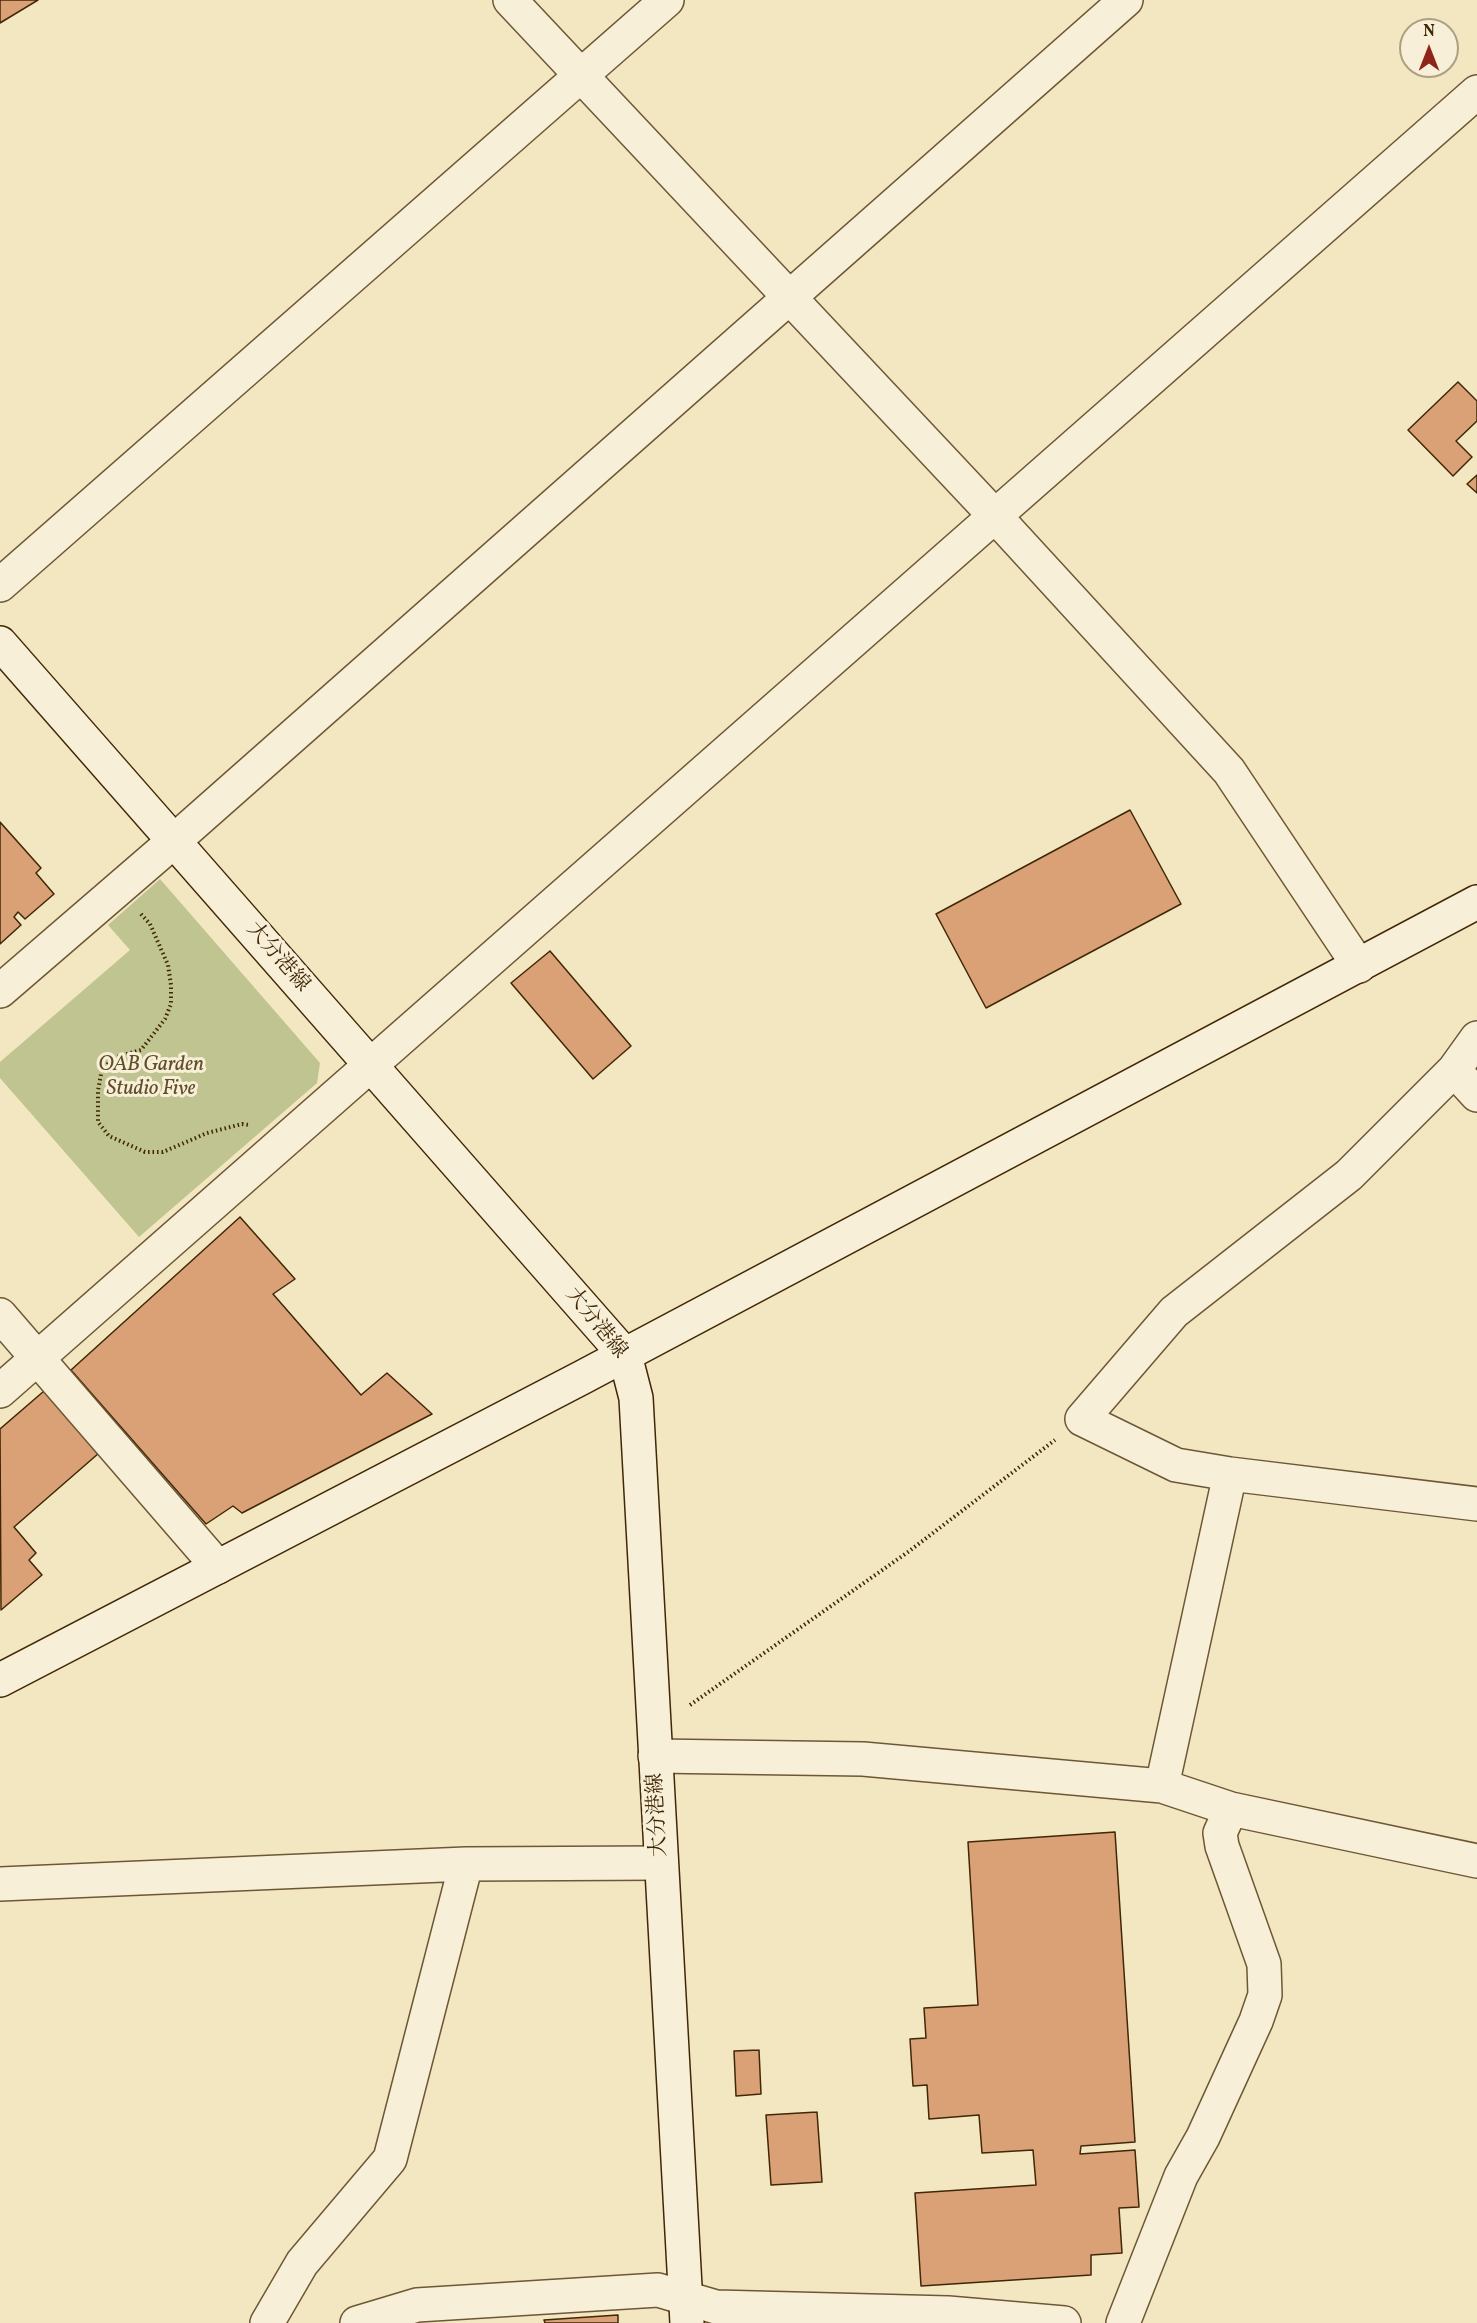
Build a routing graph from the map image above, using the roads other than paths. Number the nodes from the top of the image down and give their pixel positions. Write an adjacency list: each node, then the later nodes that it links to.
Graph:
1 (510, 0): 4 (street)
2 (667, 0): 4 (street)
3 (1126, 0): 6 (street)
4 (580, 76): 6 (street); 8 (street)
5 (1477, 92): 7 (street)
6 (789, 298): 7 (street); 10 (street)
7 (995, 516): 12 (street); 15 (street)
8 (0, 585)
9 (0, 643): 10 (street, 大分港線)
10 (174, 842): 13 (street); 15 (street, 大分港線)
11 (1477, 902): 12 (street)
12 (1359, 966): 19 (street)
13 (0, 991)
14 (1477, 1038): 16 (street)
15 (371, 1065): 19 (street, 大分港線); 20 (street)
16 (1454, 1070): 17 (street); 22 (street)
17 (1477, 1095)
18 (0, 1315): 20 (street)
19 (625, 1355): 24 (street); 26 (street, 大分港線)
20 (37, 1358): 21 (street); 24 (street)
21 (0, 1391)
22 (1230, 1474): 23 (street); 27 (street)
23 (1477, 1504)
24 (218, 1567): 25 (street)
25 (0, 1680)
26 (656, 1756): 27 (street); 30 (street, 大分港線)
27 (1162, 1786): 28 (street)
28 (1231, 1809): 29 (street); 37 (street)
29 (1477, 1861)
30 (661, 1863): 31 (street); 33 (street, 大分港線)
31 (466, 1864): 32 (street); 34 (street)
32 (0, 1884)
33 (686, 2310): 35 (street); 36 (street)
34 (267, 2323)
35 (357, 2323)
36 (1064, 2323)
37 (1124, 2323)

